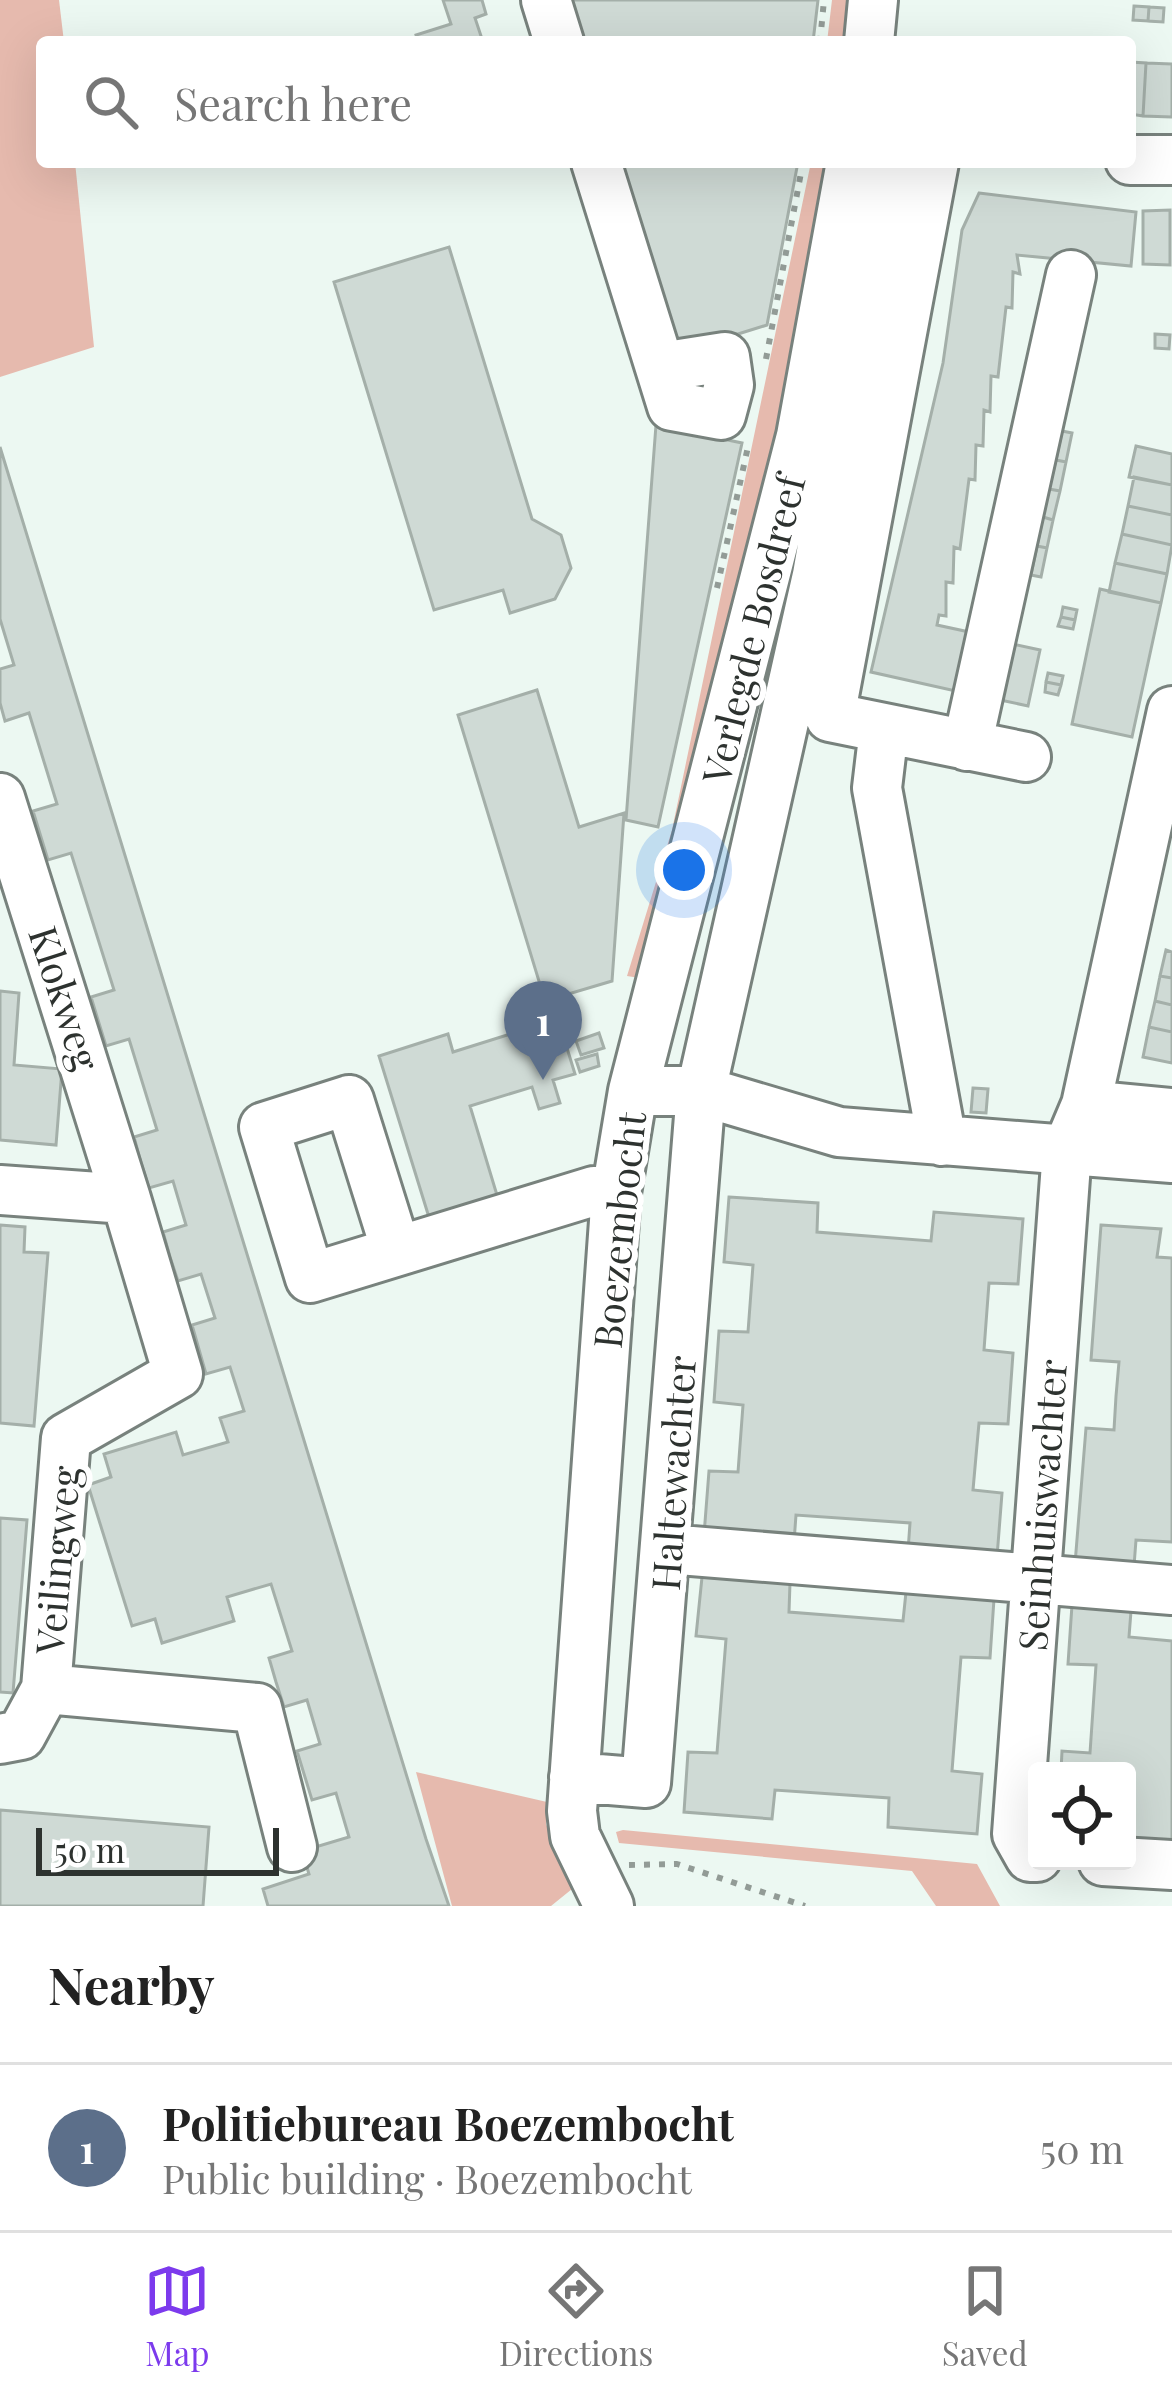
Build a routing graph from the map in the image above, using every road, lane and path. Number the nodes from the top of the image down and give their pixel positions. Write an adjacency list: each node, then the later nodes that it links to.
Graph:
1 (546, 0): 5 (street)
2 (824, 0): 6 (path)
3 (873, 0): 7 (street)
4 (905, 0): 8 (street)
5 (557, 36)
6 (821, 36)
7 (870, 36)
8 (902, 36)
9 (1136, 160): 10 (street)
10 (1172, 160)
11 (598, 168): 16 (street)
12 (849, 168): 22 (street, Verlegde Bosdreef)
13 (888, 168): 23 (street, Verlegde Bosdreef)
14 (933, 168): 18 (street)
15 (1071, 275): 19 (street)
16 (661, 367)
17 (1172, 711): 24 (street, Seinhuiswachter)
18 (884, 729): 19 (street); 26 (street)
19 (968, 746): 20 (street)
20 (1026, 757)
21 (0, 798): 31 (street, Klokweg)
22 (633, 1091): 23 (street, Boezembocht); 30 (street, Boezembocht)
23 (700, 1091): 26 (street, Boezembocht); 33 (street, Haltewachter)
24 (1086, 1105): 25 (street); 27 (street, Seinhuiswachter)
25 (1172, 1114)
26 (942, 1141): 27 (street, Boezembocht)
27 (1067, 1150): 28 (street, Boezembocht); 34 (street, Seinhuiswachter)
28 (1172, 1158)
29 (0, 1190): 31 (street)
30 (616, 1192): 32 (street); 38 (street, Boezembocht)
31 (126, 1199): 36 (street, Veilingweg)
32 (396, 1250)
33 (667, 1549): 34 (street); 38 (street, Haltewachter)
34 (1035, 1580): 35 (street); 40 (street, Seinhuiswachter)
35 (1172, 1590)
36 (46, 1689): 37 (street, Veilingweg); 39 (street, Veilingweg)
37 (0, 1739)
38 (574, 1777): 43 (street, Boezembocht)
39 (292, 1847)
40 (1028, 1849)
41 (1136, 1863): 42 (street)
42 (1172, 1865)
43 (611, 1884): 44 (path)
44 (805, 1906)

